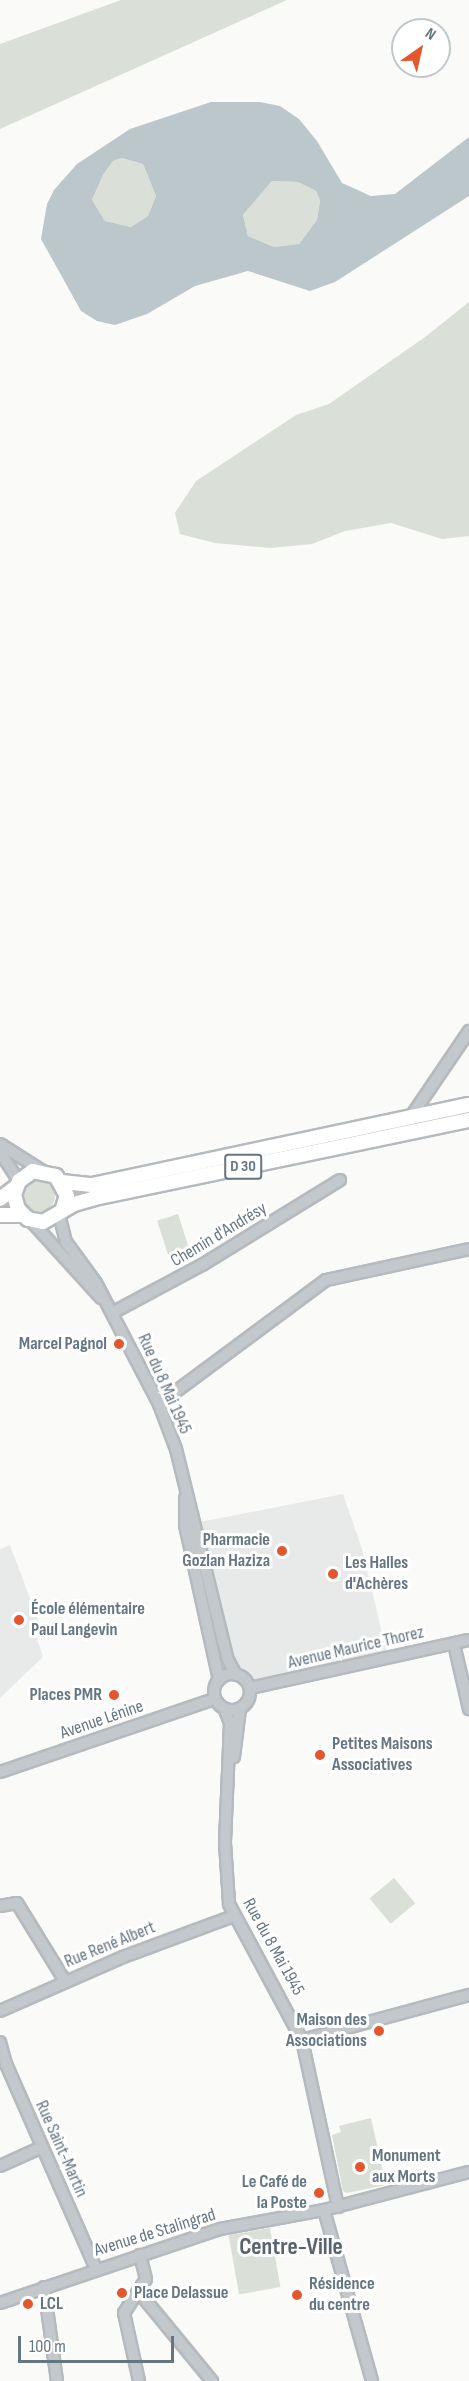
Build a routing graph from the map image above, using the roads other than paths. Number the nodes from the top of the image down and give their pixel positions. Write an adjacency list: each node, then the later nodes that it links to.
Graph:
1 (469, 1031): 3 (street)
2 (469, 1105): 3 (main road, D 30)
3 (412, 1115): 5 (street); 10 (main road, D 30)
4 (469, 1120): 5 (main road, D 30)
5 (390, 1136): 13 (main road, D 30)
6 (0, 1144): 8 (street)
7 (0, 1152): 11 (street)
8 (41, 1170): 10 (main road); 11 (main road)
9 (340, 1180): 18 (street, Chemin d'Andrésy)
10 (62, 1182): 13 (main road)
11 (18, 1184): 12 (main road); 15 (main road)
12 (0, 1199)
13 (61, 1212): 15 (main road); 17 (street, Rue du 8 Mai 1945)
14 (0, 1215): 15 (main road)
15 (25, 1217): 17 (street, Rue du 8 Mai 1945)
16 (469, 1250): 19 (street)
17 (104, 1299): 18 (street, Rue du 8 Mai 1945)
18 (112, 1313): 19 (street, Rue du 8 Mai 1945)
19 (159, 1404): 20 (street, Rue du 8 Mai 1945)
20 (185, 1485): 23 (street, Rue du 8 Mai 1945); 24 (street, Rue du 8 Mai 1945)
21 (469, 1640): 22 (street, Avenue Maurice Thorez)
22 (454, 1644): 25 (street, Avenue Maurice Thorez); 28 (street)
23 (236, 1675): 24 (street); 25 (street)
24 (219, 1679): 26 (street)
25 (250, 1688): 27 (street)
26 (214, 1699): 29 (street); 31 (street, Avenue Lénine)
27 (240, 1709): 29 (street); 30 (street, Rue du 8 Mai 1945)
28 (469, 1709)
29 (225, 1710): 30 (street, Rue du 8 Mai 1945)
30 (230, 1768): 33 (street, Rue du 8 Mai 1945)
31 (0, 1772)
32 (0, 1906): 34 (street)
33 (234, 1916): 34 (street, Rue René Albert); 37 (street, Rue du 8 Mai 1945)
34 (65, 1981): 36 (street, Rue René Albert)
35 (469, 1995): 37 (street)
36 (0, 2011)
37 (302, 2040): 42 (street, Rue du 8 Mai 1945)
38 (0, 2042): 39 (street, Rue Saint-Martin)
39 (42, 2147): 40 (street); 45 (street, Rue Saint-Martin)
40 (0, 2166)
41 (469, 2172): 42 (street, Avenue de Stalingrad)
42 (338, 2207): 43 (street, Avenue de Stalingrad)
43 (324, 2210): 44 (street, Avenue de Stalingrad); 52 (street)
44 (140, 2255): 45 (street, Avenue de Stalingrad); 47 (street)
45 (96, 2269): 46 (street, Avenue de Stalingrad)
46 (44, 2287): 48 (street, Avenue de Stalingrad); 49 (street)
47 (138, 2291): 50 (street); 51 (street)
48 (0, 2302)
49 (57, 2381)
50 (139, 2381)
51 (212, 2381)
52 (372, 2381)

